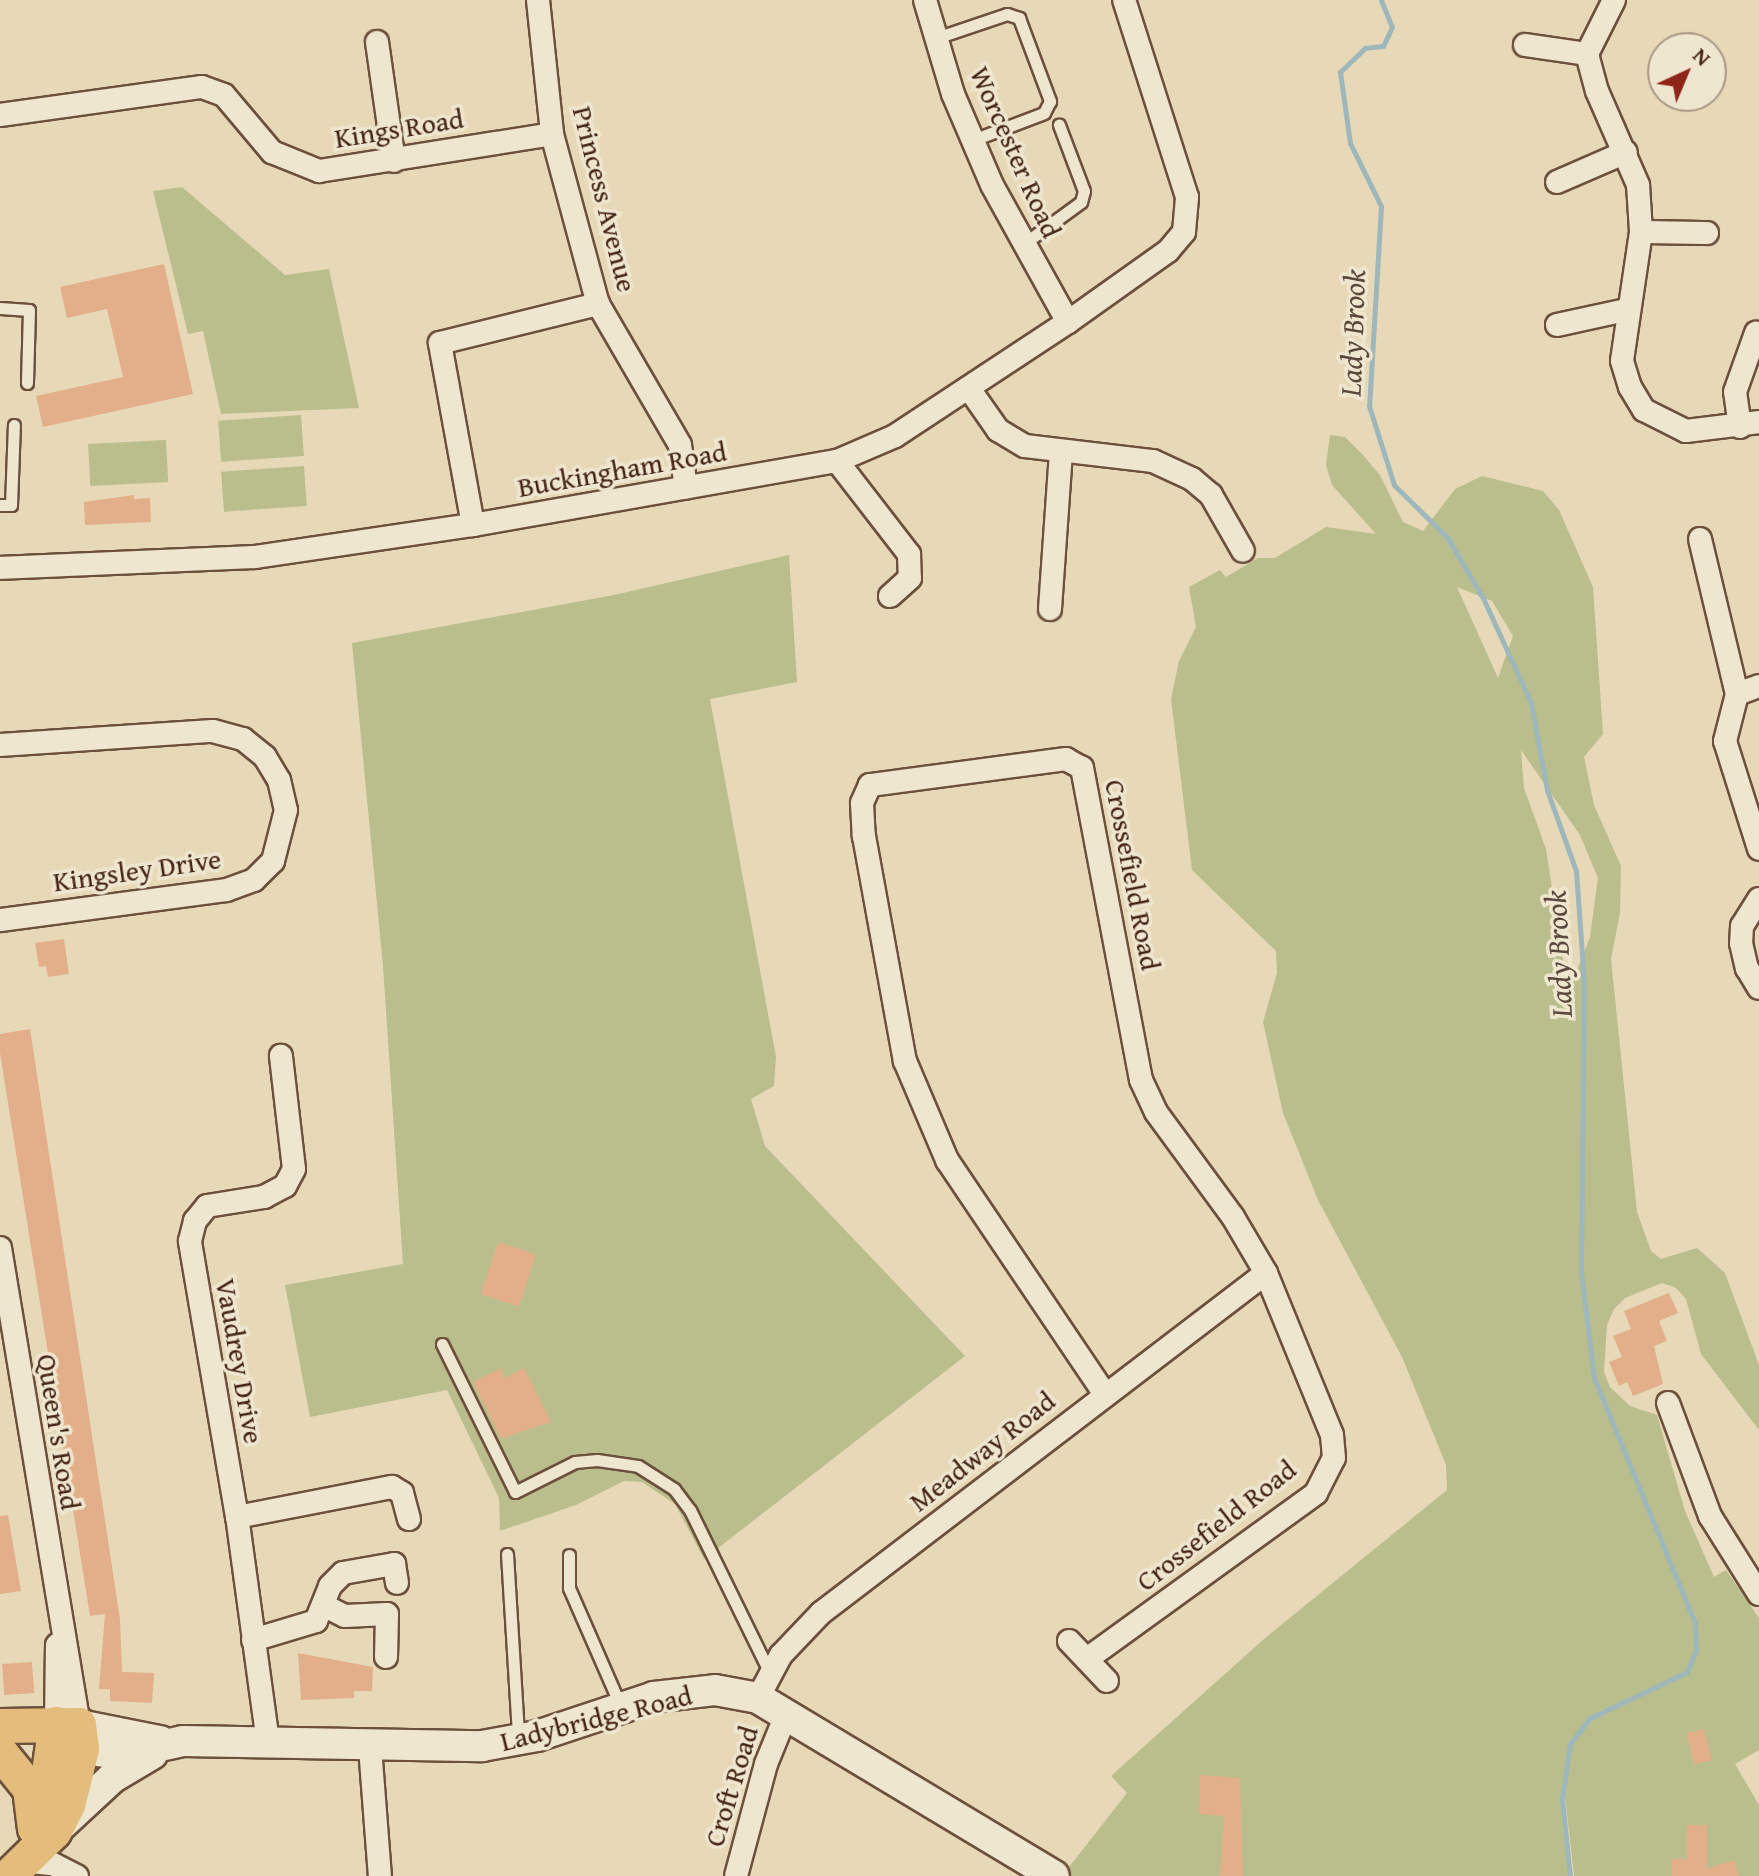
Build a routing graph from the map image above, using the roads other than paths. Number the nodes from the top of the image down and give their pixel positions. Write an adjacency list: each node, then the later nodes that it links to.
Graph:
1 (538, 0): 11 (street, Princess Avenue)
2 (925, 0): 5 (street, Worcester Road)
3 (1124, 0): 22 (street, Buckingham Road)
4 (1614, 0): 8 (street)
5 (936, 38): 12 (street, Worcester Road); 12 (lane)
6 (377, 42): 14 (street)
7 (1525, 45): 8 (street)
8 (1587, 54): 13 (street)
9 (0, 115): 14 (street, Kings Road)
10 (1059, 125): 18 (lane)
11 (552, 134): 14 (street, Kings Road); 19 (street, Princess Avenue)
12 (973, 140): 18 (street, Worcester Road)
13 (1626, 152): 15 (street); 16 (street)
14 (394, 161)
15 (1557, 182)
16 (1641, 232): 17 (street); 21 (street)
17 (1707, 233)
18 (1022, 245): 22 (street, Worcester Road)
19 (598, 304): 31 (street, Princess Avenue); 33 (street)
20 (0, 308): 25 (lane)
21 (1626, 310): 23 (street); 27 (street)
22 (1068, 322): 26 (street, Buckingham Road)
23 (1557, 325)
24 (1756, 333): 27 (street)
25 (27, 383)
26 (970, 390): 29 (street); 30 (street, Buckingham Road)
27 (1749, 424)
28 (14, 425): 32 (lane)
29 (1061, 452): 35 (street); 38 (street)
30 (837, 461): 31 (street, Buckingham Road); 37 (street)
31 (686, 488): 33 (street, Buckingham Road)
32 (0, 505)
33 (473, 525): 36 (street, Buckingham Road)
34 (1700, 539): 40 (street)
35 (1243, 551)
36 (0, 568)
37 (890, 596)
38 (1050, 609)
39 (1759, 686): 40 (street)
40 (1737, 694): 42 (street)
41 (0, 745): 44 (street, Kingsley Drive)
42 (1759, 849)
43 (1759, 899): 45 (street)
44 (0, 920)
45 (1759, 988)
46 (281, 1056): 52 (street, Vaudrey Drive)
47 (0, 1248): 68 (street, Queen's Road)
48 (1266, 1273): 50 (street, Meadway Road); 50 (street, Crossefield Road); 62 (street, Crossefield Road)
49 (442, 1344): 64 (lane)
50 (1105, 1394): 64 (street, Meadway Road)
51 (1668, 1403): 57 (street)
52 (237, 1517): 53 (street); 59 (street, Vaudrey Drive)
53 (409, 1519)
54 (507, 1554): 71 (lane)
55 (569, 1555): 65 (lane)
56 (397, 1583): 58 (street)
57 (1759, 1594)
58 (325, 1606): 59 (street); 61 (street)
59 (253, 1640): 72 (street, Vaudrey Drive)
60 (1069, 1641): 62 (street)
61 (386, 1657)
62 (1087, 1659): 63 (street)
63 (1107, 1681)
64 (764, 1686): 65 (street, Ladybridge Road); 66 (street, Ladybridge Road)
65 (621, 1708): 71 (street, Ladybridge Road)
66 (786, 1715): 76 (street, Ladybridge Road); 79 (street, Croft Road)
67 (0, 1726): 68 (main road)
68 (68, 1735): 69 (main road); 70 (street); 75 (main road)
69 (0, 1738)
70 (174, 1741): 72 (street, Ladybridge Road); 75 (street)
71 (518, 1741): 73 (street, Ladybridge Road)
72 (268, 1742): 73 (street, Ladybridge Road)
73 (370, 1747): 78 (street)
74 (0, 1752): 75 (main road)
75 (29, 1852): 77 (street)
76 (1016, 1866): 80 (street, Ladybridge Road)
77 (77, 1876)
78 (380, 1876)
79 (736, 1876)
80 (1054, 1876)

